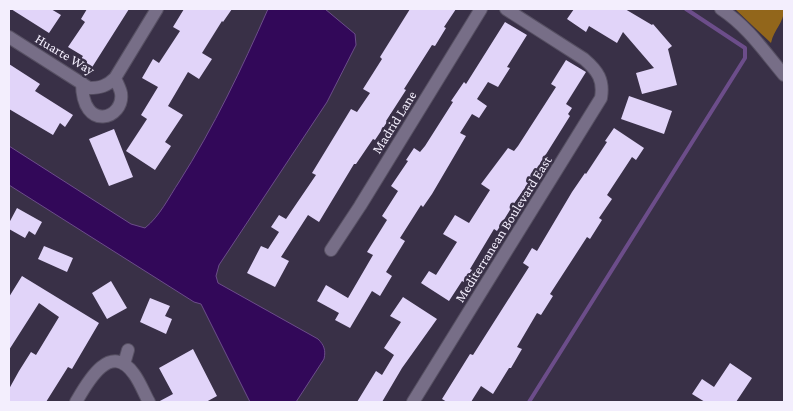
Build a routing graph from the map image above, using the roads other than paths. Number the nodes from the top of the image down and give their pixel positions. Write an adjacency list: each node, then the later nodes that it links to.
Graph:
1 (157, 9): 7 (street)
2 (481, 9): 9 (street, Madrid Lane)
3 (506, 9): 14 (street, Mediterranean Boulevard East)
4 (721, 9): 6 (street)
5 (9, 36): 8 (street, Huarte Way)
6 (784, 75)
7 (115, 78): 8 (street, Huarte Way); 8 (street)
8 (82, 83)
9 (331, 250)
10 (128, 350): 11 (street)
11 (124, 364): 12 (street); 13 (street)
12 (76, 402)
13 (149, 402)
14 (413, 402)

